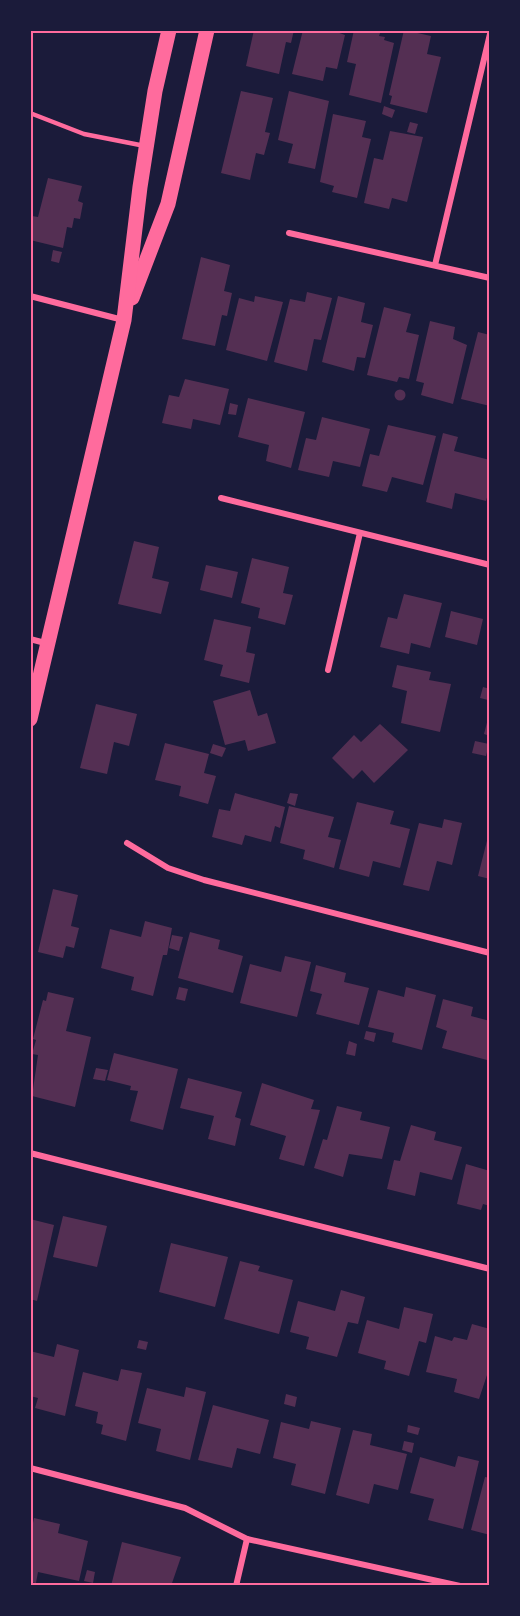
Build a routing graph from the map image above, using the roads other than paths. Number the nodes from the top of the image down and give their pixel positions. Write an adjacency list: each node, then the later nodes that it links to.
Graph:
1 (169, 30): 5 (main road)
2 (207, 30): 10 (main road)
3 (490, 34): 7 (street)
4 (30, 113): 5 (lane)
5 (146, 146): 10 (main road)
6 (289, 233): 7 (street)
7 (435, 265): 8 (street)
8 (490, 278)
9 (30, 296): 10 (street)
10 (124, 320): 15 (main road)
11 (221, 498): 12 (street)
12 (360, 533): 13 (street); 16 (street)
13 (490, 565)
14 (30, 639): 15 (street)
15 (49, 644): 17 (main road)
16 (328, 670)
17 (30, 719)
18 (127, 843): 19 (street)
19 (490, 953)
20 (30, 1153): 21 (street)
21 (490, 1269)
22 (30, 1468): 23 (street)
23 (247, 1539): 24 (street); 25 (street)
24 (236, 1586)
25 (460, 1586)

